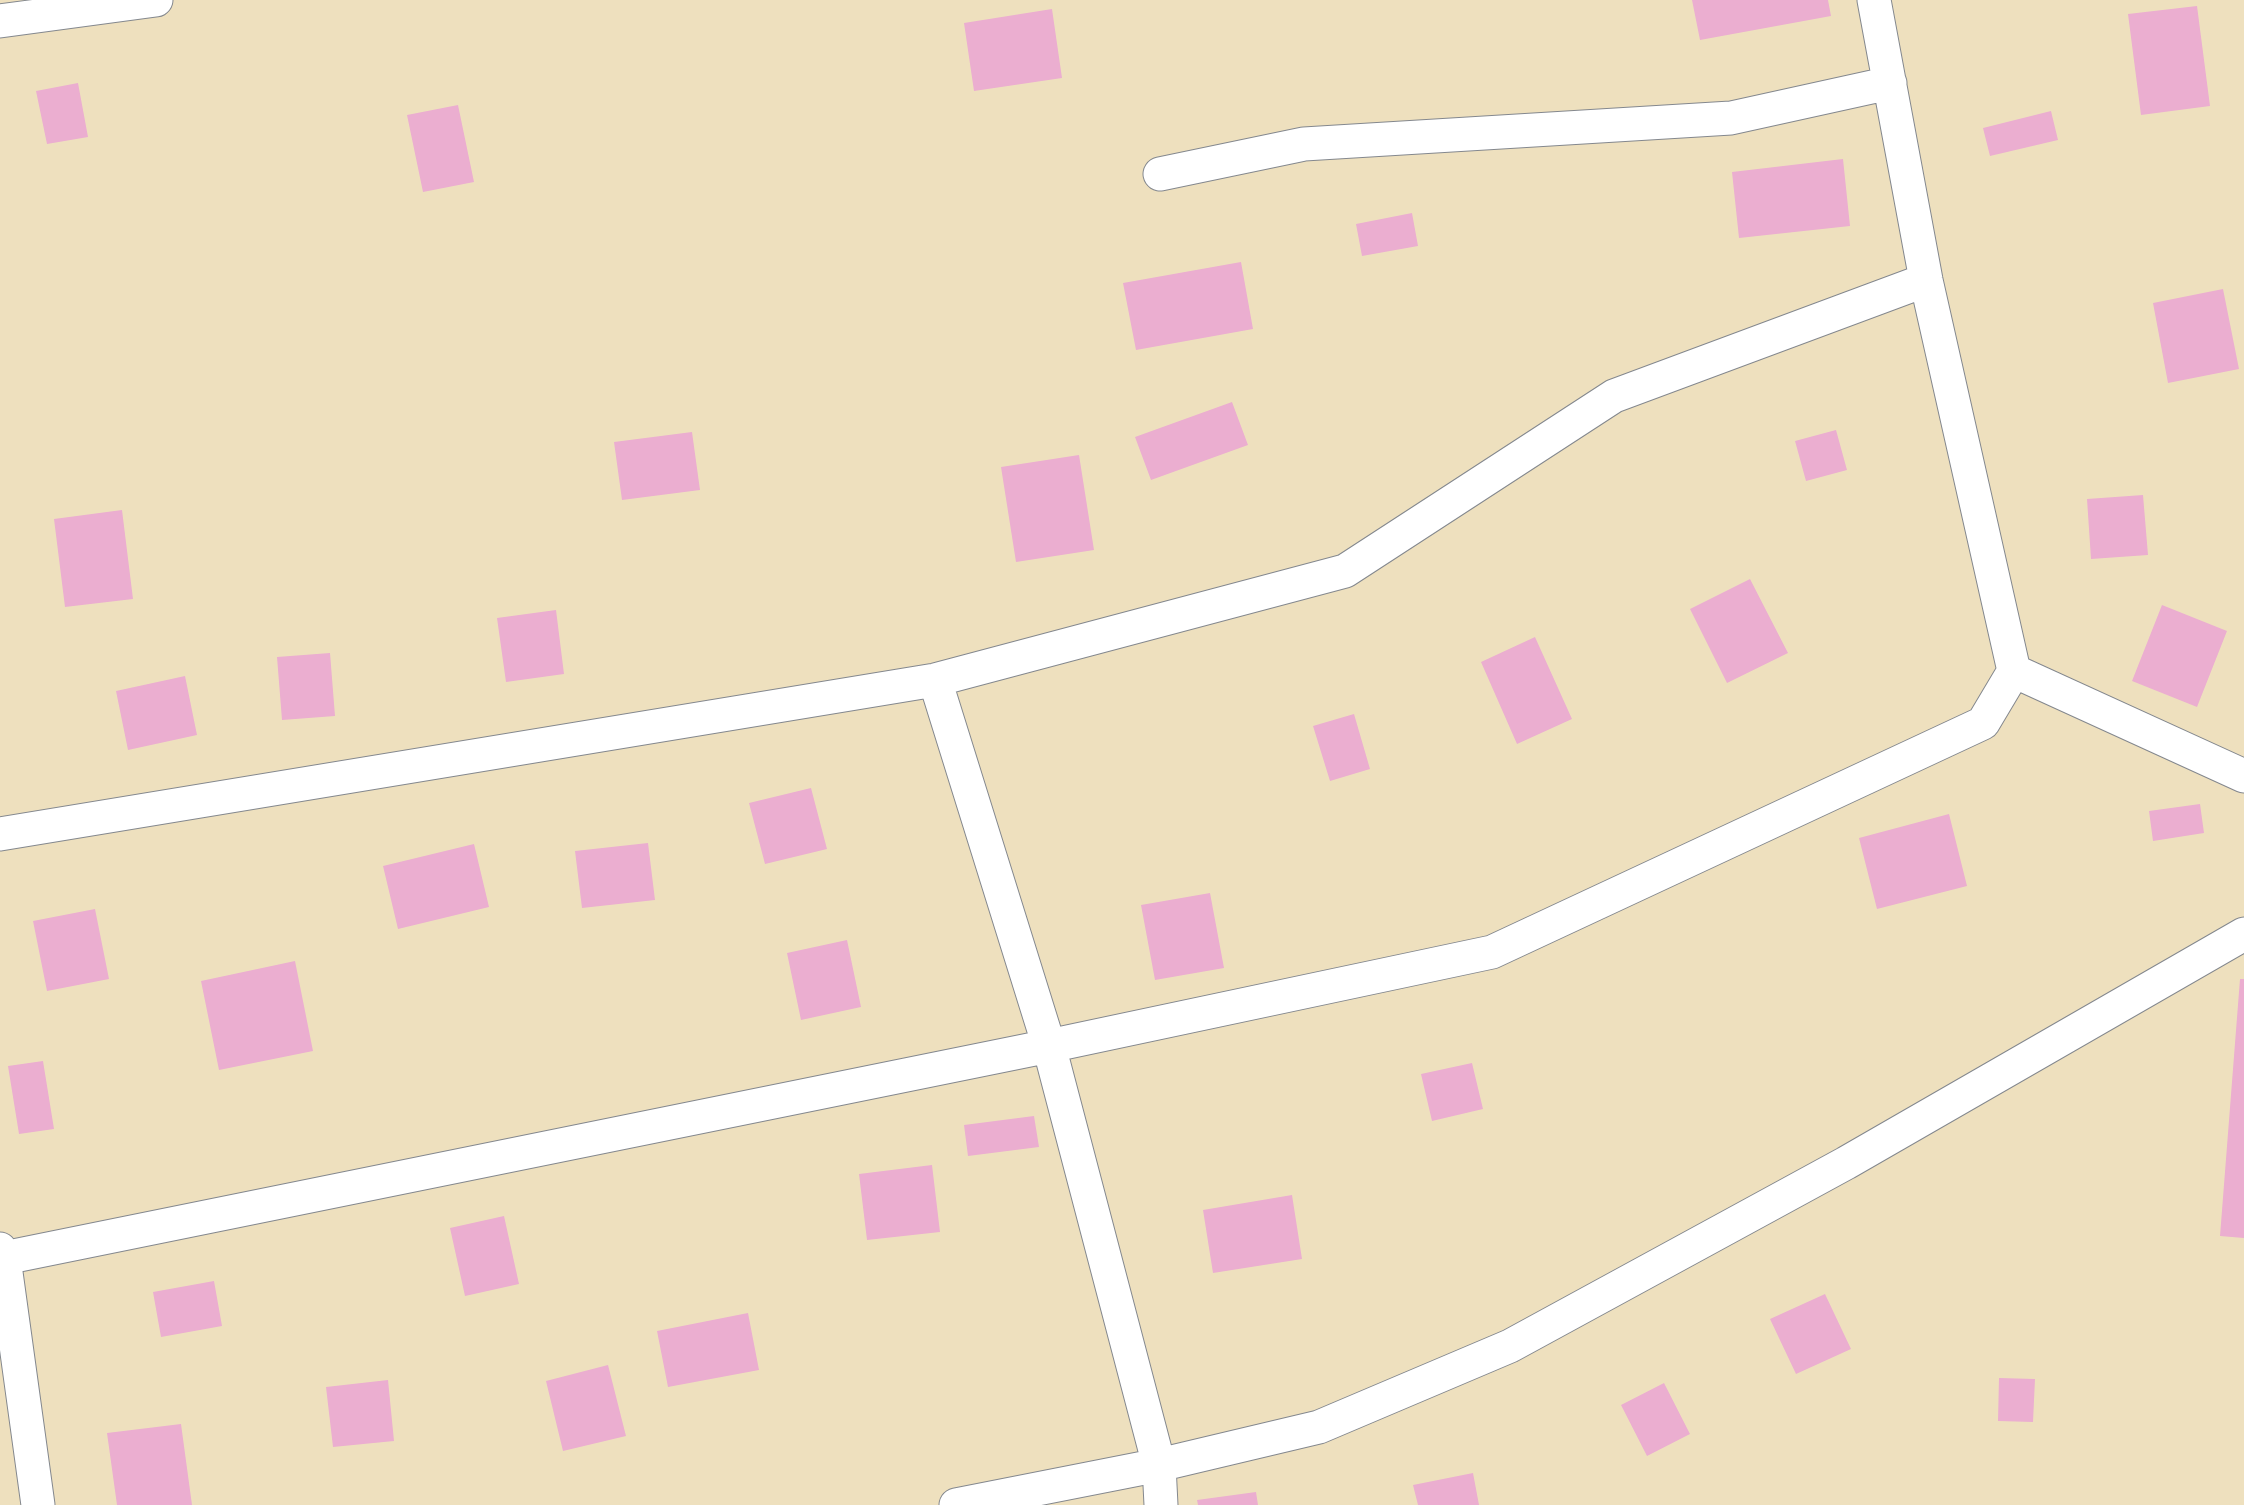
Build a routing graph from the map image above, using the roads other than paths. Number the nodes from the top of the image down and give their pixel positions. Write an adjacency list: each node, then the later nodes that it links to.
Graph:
1 (156, 0): 3 (street)
2 (1874, 0): 4 (street)
3 (0, 21)
4 (1890, 83): 5 (street); 6 (street)
5 (1160, 174)
6 (1926, 280): 7 (street); 8 (street)
7 (2014, 671): 9 (street); 12 (street)
8 (935, 680): 10 (street); 12 (street)
9 (2244, 776)
10 (0, 834)
11 (2244, 934): 14 (street)
12 (1049, 1046): 13 (street); 14 (street)
13 (2, 1254): 15 (street)
14 (1159, 1465): 16 (street); 17 (street)
15 (38, 1505)
16 (956, 1505)
17 (1161, 1505)

